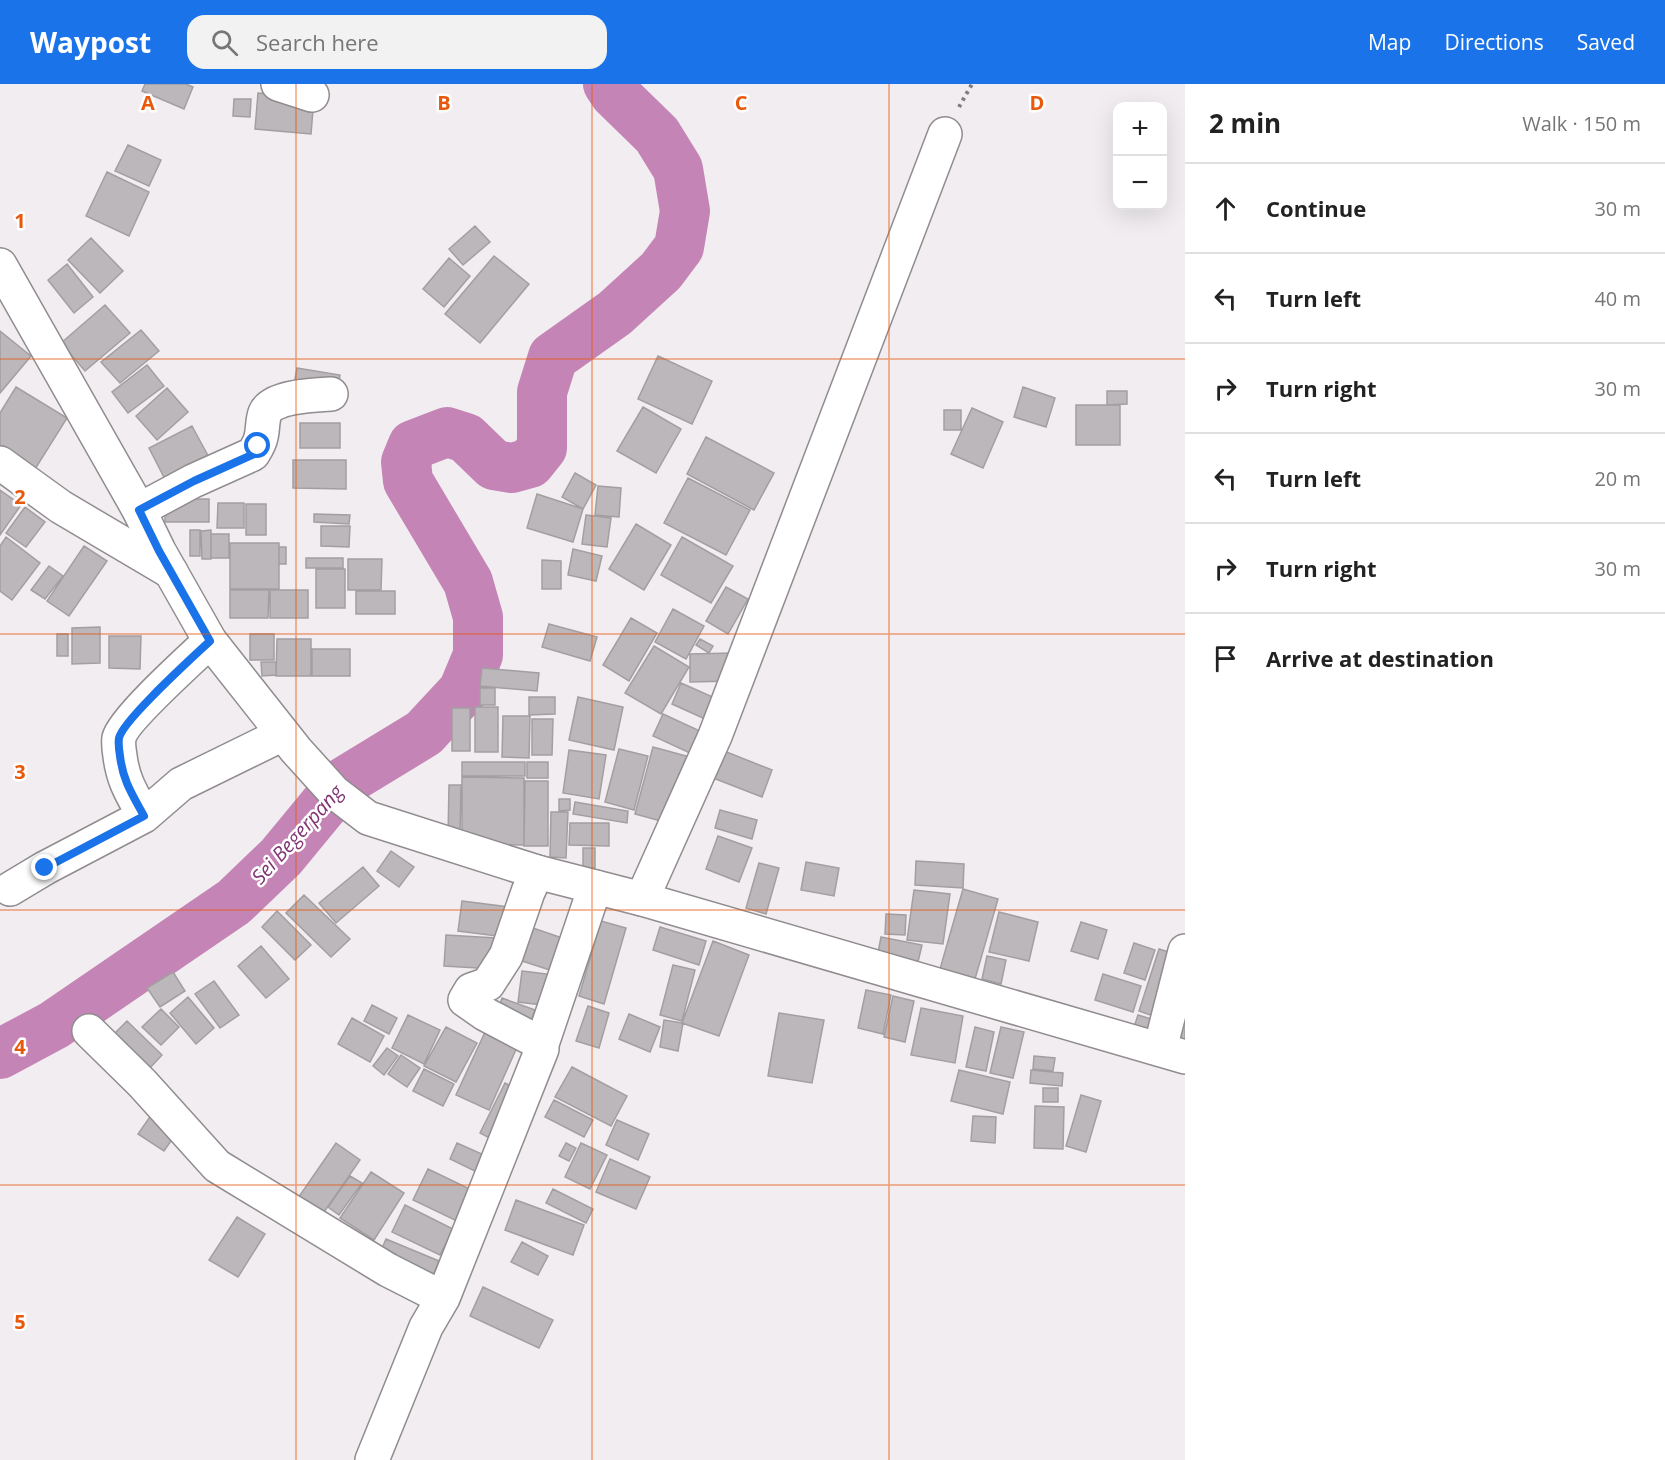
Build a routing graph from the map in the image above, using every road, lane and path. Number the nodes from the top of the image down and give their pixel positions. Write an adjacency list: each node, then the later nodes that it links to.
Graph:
1 (278, 84): 2 (street)
2 (312, 95)
3 (945, 135): 15 (street)
4 (0, 265): 7 (street)
5 (332, 394): 7 (street)
6 (0, 463): 8 (street)
7 (139, 510): 8 (street)
8 (171, 572): 9 (street)
9 (210, 641): 10 (street); 11 (street)
10 (290, 742): 11 (street); 12 (street)
11 (144, 816): 14 (street)
12 (537, 872): 13 (street); 18 (street)
13 (595, 887): 15 (street); 18 (street)
14 (10, 889)
15 (642, 899): 19 (street)
16 (1185, 951): 19 (street)
17 (89, 1031): 20 (street)
18 (542, 1044): 20 (street)
19 (1172, 1053)
20 (442, 1298): 21 (street)
21 (372, 1460)

